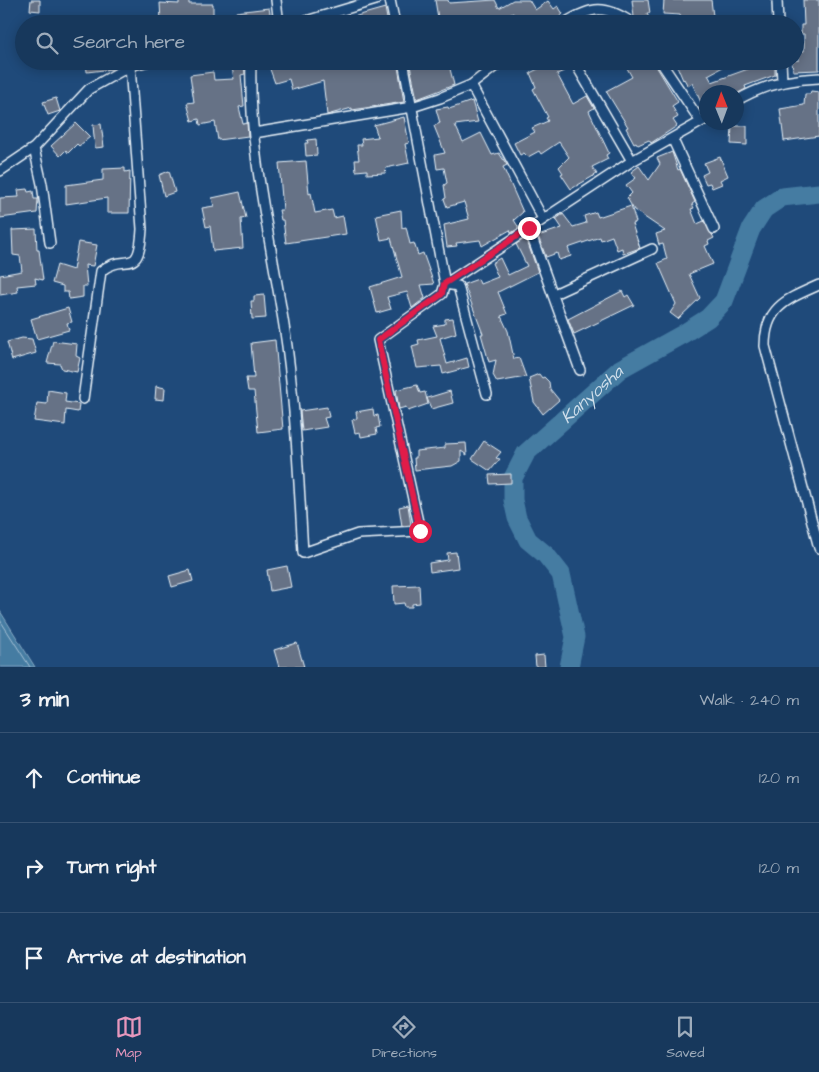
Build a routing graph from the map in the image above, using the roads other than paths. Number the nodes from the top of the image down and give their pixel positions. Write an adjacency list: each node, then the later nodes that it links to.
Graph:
1 (276, 0): 5 (street)
2 (376, 0): 6 (street)
3 (390, 0): 7 (street)
4 (777, 0): 10 (street)
5 (278, 15)
6 (326, 15)
7 (393, 15)
8 (577, 15): 9 (street)
9 (620, 15)
10 (778, 15)
11 (122, 70): 28 (street)
12 (130, 70): 41 (street)
13 (251, 70): 26 (street)
14 (405, 70): 23 (street)
15 (490, 70): 21 (street)
16 (579, 70): 29 (street)
17 (667, 70): 24 (street)
18 (781, 70): 20 (street)
19 (819, 78): 20 (street)
20 (782, 81): 22 (street)
21 (471, 85): 23 (street); 31 (street)
22 (744, 96)
23 (412, 107): 26 (street); 36 (street)
24 (699, 113)
25 (699, 123): 27 (street)
26 (254, 133): 36 (street)
27 (673, 140): 29 (street); 33 (street)
28 (34, 148): 30 (street); 34 (street)
29 (632, 161): 31 (street)
30 (0, 171)
31 (543, 219): 32 (street)
32 (529, 228): 36 (street); 38 (street)
33 (714, 229)
34 (50, 243)
35 (652, 249): 38 (street)
36 (444, 284): 40 (street)
37 (819, 285): 42 (street)
38 (554, 294): 39 (street)
39 (580, 370)
40 (487, 394)
41 (83, 399)
42 (819, 548)

